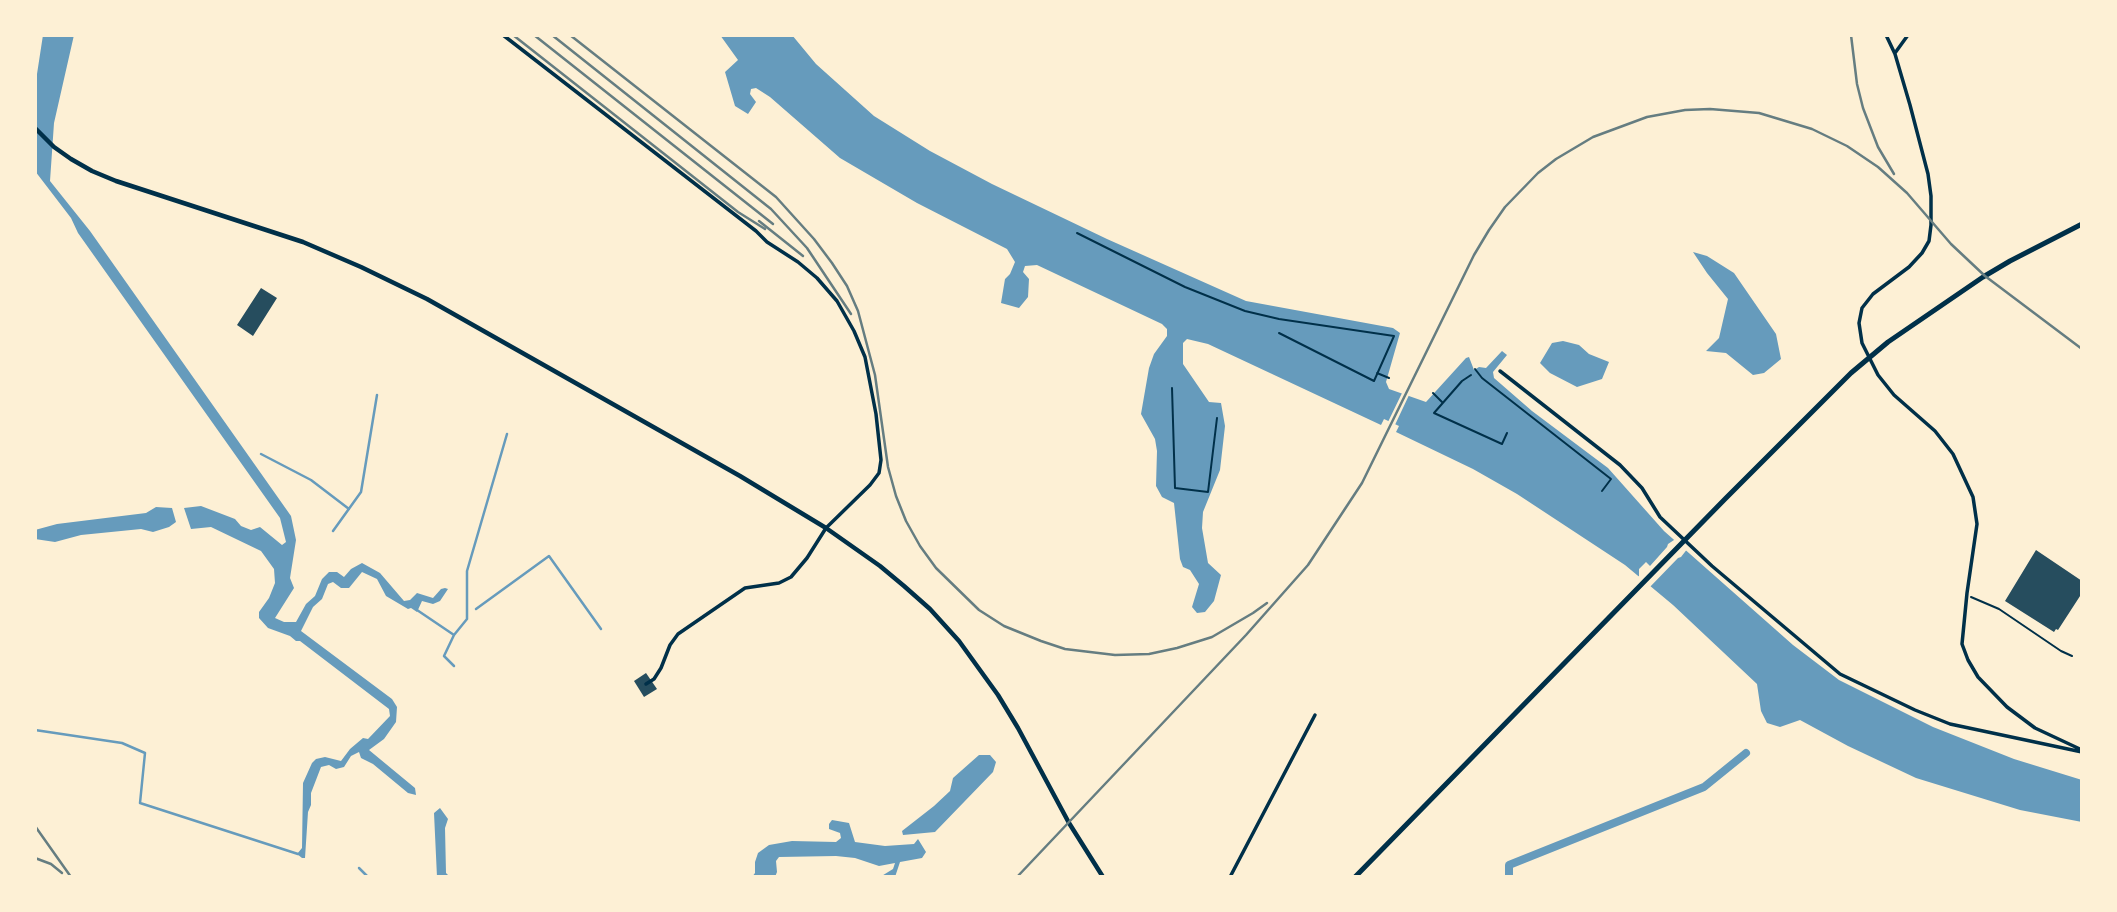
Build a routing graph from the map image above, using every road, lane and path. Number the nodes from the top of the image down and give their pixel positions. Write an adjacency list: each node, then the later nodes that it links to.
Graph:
1 (503, 35): 20 (street)
2 (1886, 35): 4 (street)
3 (1908, 35): 4 (street)
4 (1895, 54): 21 (street)
5 (35, 128): 20 (street)
6 (2082, 224): 28 (main road)
7 (1077, 233): 11 (path)
8 (1279, 333): 11 (path)
9 (1475, 369): 19 (path)
10 (1500, 371): 25 (street)
11 (1377, 373): 13 (path)
12 (1471, 375): 16 (path)
13 (1389, 378)
14 (1172, 387): 17 (path)
15 (1433, 393): 16 (path)
16 (1443, 404): 18 (path)
17 (1217, 418)
18 (1507, 433)
19 (1602, 492)
20 (826, 528): 23 (street); 26 (street)
21 (1966, 598): 22 (path); 25 (street)
22 (2072, 656)
23 (646, 684)
24 (1315, 715): 27 (street)
25 (2082, 751)
26 (1103, 877)
27 (1230, 877)
28 (1355, 877)

